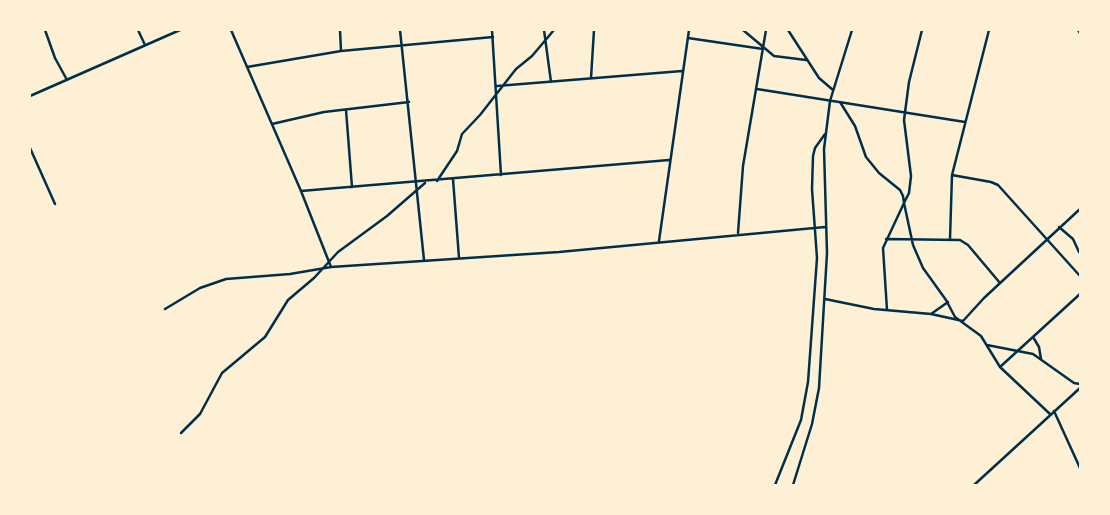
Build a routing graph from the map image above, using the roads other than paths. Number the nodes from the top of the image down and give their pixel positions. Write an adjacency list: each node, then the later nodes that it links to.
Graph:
1 (45, 30): 32 (street)
2 (138, 30): 24 (street)
3 (180, 30): 19 (street)
4 (231, 30): 29 (street)
5 (340, 30): 27 (street)
6 (400, 30): 25 (street)
7 (492, 30): 21 (street)
8 (544, 30): 23 (street)
9 (554, 30): 23 (street)
10 (594, 30): 31 (street)
11 (689, 30): 22 (street)
12 (743, 30): 26 (street)
13 (766, 30): 26 (street)
14 (788, 30): 28 (street)
15 (852, 30): 37 (street)
16 (922, 30): 44 (street)
17 (989, 30): 45 (street)
18 (1078, 30): 20 (street)
19 (173, 31): 24 (street)
20 (1080, 33)
21 (493, 37): 25 (street); 35 (street)
22 (688, 38): 26 (street); 30 (street)
23 (545, 41): 33 (street); 34 (street)
24 (145, 45): 32 (street)
25 (401, 45): 27 (street); 41 (street)
26 (763, 49): 28 (street); 36 (street)
27 (341, 51): 29 (street)
28 (806, 60): 37 (street)
29 (247, 67): 46 (street)
30 (682, 71): 31 (street); 49 (street)
31 (591, 78): 33 (street)
32 (67, 80): 39 (street)
33 (551, 82): 34 (street)
34 (504, 85): 35 (street); 38 (street)
35 (497, 86): 38 (street)
36 (757, 89): 40 (street); 65 (street)
37 (833, 90): 40 (street)
38 (497, 93): 50 (street); 53 (street)
39 (30, 96)
40 (830, 101): 42 (street); 47 (street)
41 (409, 102): 43 (street); 55 (street)
42 (840, 102): 44 (street); 59 (street)
43 (346, 110): 46 (street); 56 (street)
44 (905, 112): 45 (street); 59 (street)
45 (965, 122): 51 (street)
46 (272, 124): 58 (street)
47 (826, 133): 62 (street); 63 (street)
48 (30, 148): 60 (street)
49 (669, 160): 50 (street); 70 (street)
50 (501, 175): 52 (street)
51 (952, 175): 68 (street); 69 (street)
52 (453, 179): 53 (street); 72 (street)
53 (437, 180): 54 (street)
54 (426, 181): 55 (street); 57 (street)
55 (416, 182): 56 (street); 57 (street)
56 (352, 187): 58 (street)
57 (417, 190): 73 (street); 74 (street)
58 (301, 191): 74 (street)
59 (904, 203): 66 (street); 67 (street)
60 (55, 204)
61 (1080, 209): 64 (street)
62 (816, 227): 63 (street); 65 (street); 97 (street)
63 (825, 227): 80 (street)
64 (1059, 227): 69 (street); 71 (street)
65 (738, 233): 70 (street)
66 (912, 238): 67 (street); 68 (street); 81 (street)
67 (886, 239): 83 (street)
68 (950, 239): 78 (street)
69 (1046, 240): 77 (street); 78 (street)
70 (659, 241): 72 (street)
71 (1080, 252)
72 (459, 258): 73 (street)
73 (424, 260): 75 (street)
74 (329, 262): 75 (street); 76 (street)
75 (331, 267): 76 (street)
76 (323, 269): 82 (street); 95 (street)
77 (1080, 276)
78 (1000, 283): 85 (street)
79 (1080, 294): 86 (street)
80 (825, 299): 83 (street); 98 (street)
81 (948, 302): 84 (street); 85 (street)
82 (165, 309)
83 (887, 310): 84 (street)
84 (931, 314): 85 (street)
85 (963, 321): 87 (street)
86 (1033, 337): 88 (street); 89 (street)
87 (987, 345): 88 (street); 90 (street)
88 (1017, 351): 89 (street); 90 (street)
89 (1041, 359): 91 (street)
90 (1000, 368): 94 (street)
91 (1080, 384)
92 (1080, 388): 93 (street)
93 (1054, 411): 94 (street); 96 (street)
94 (1050, 414): 99 (street)
95 (181, 433)
96 (1080, 468)
97 (775, 485)
98 (793, 485)
99 (974, 485)

